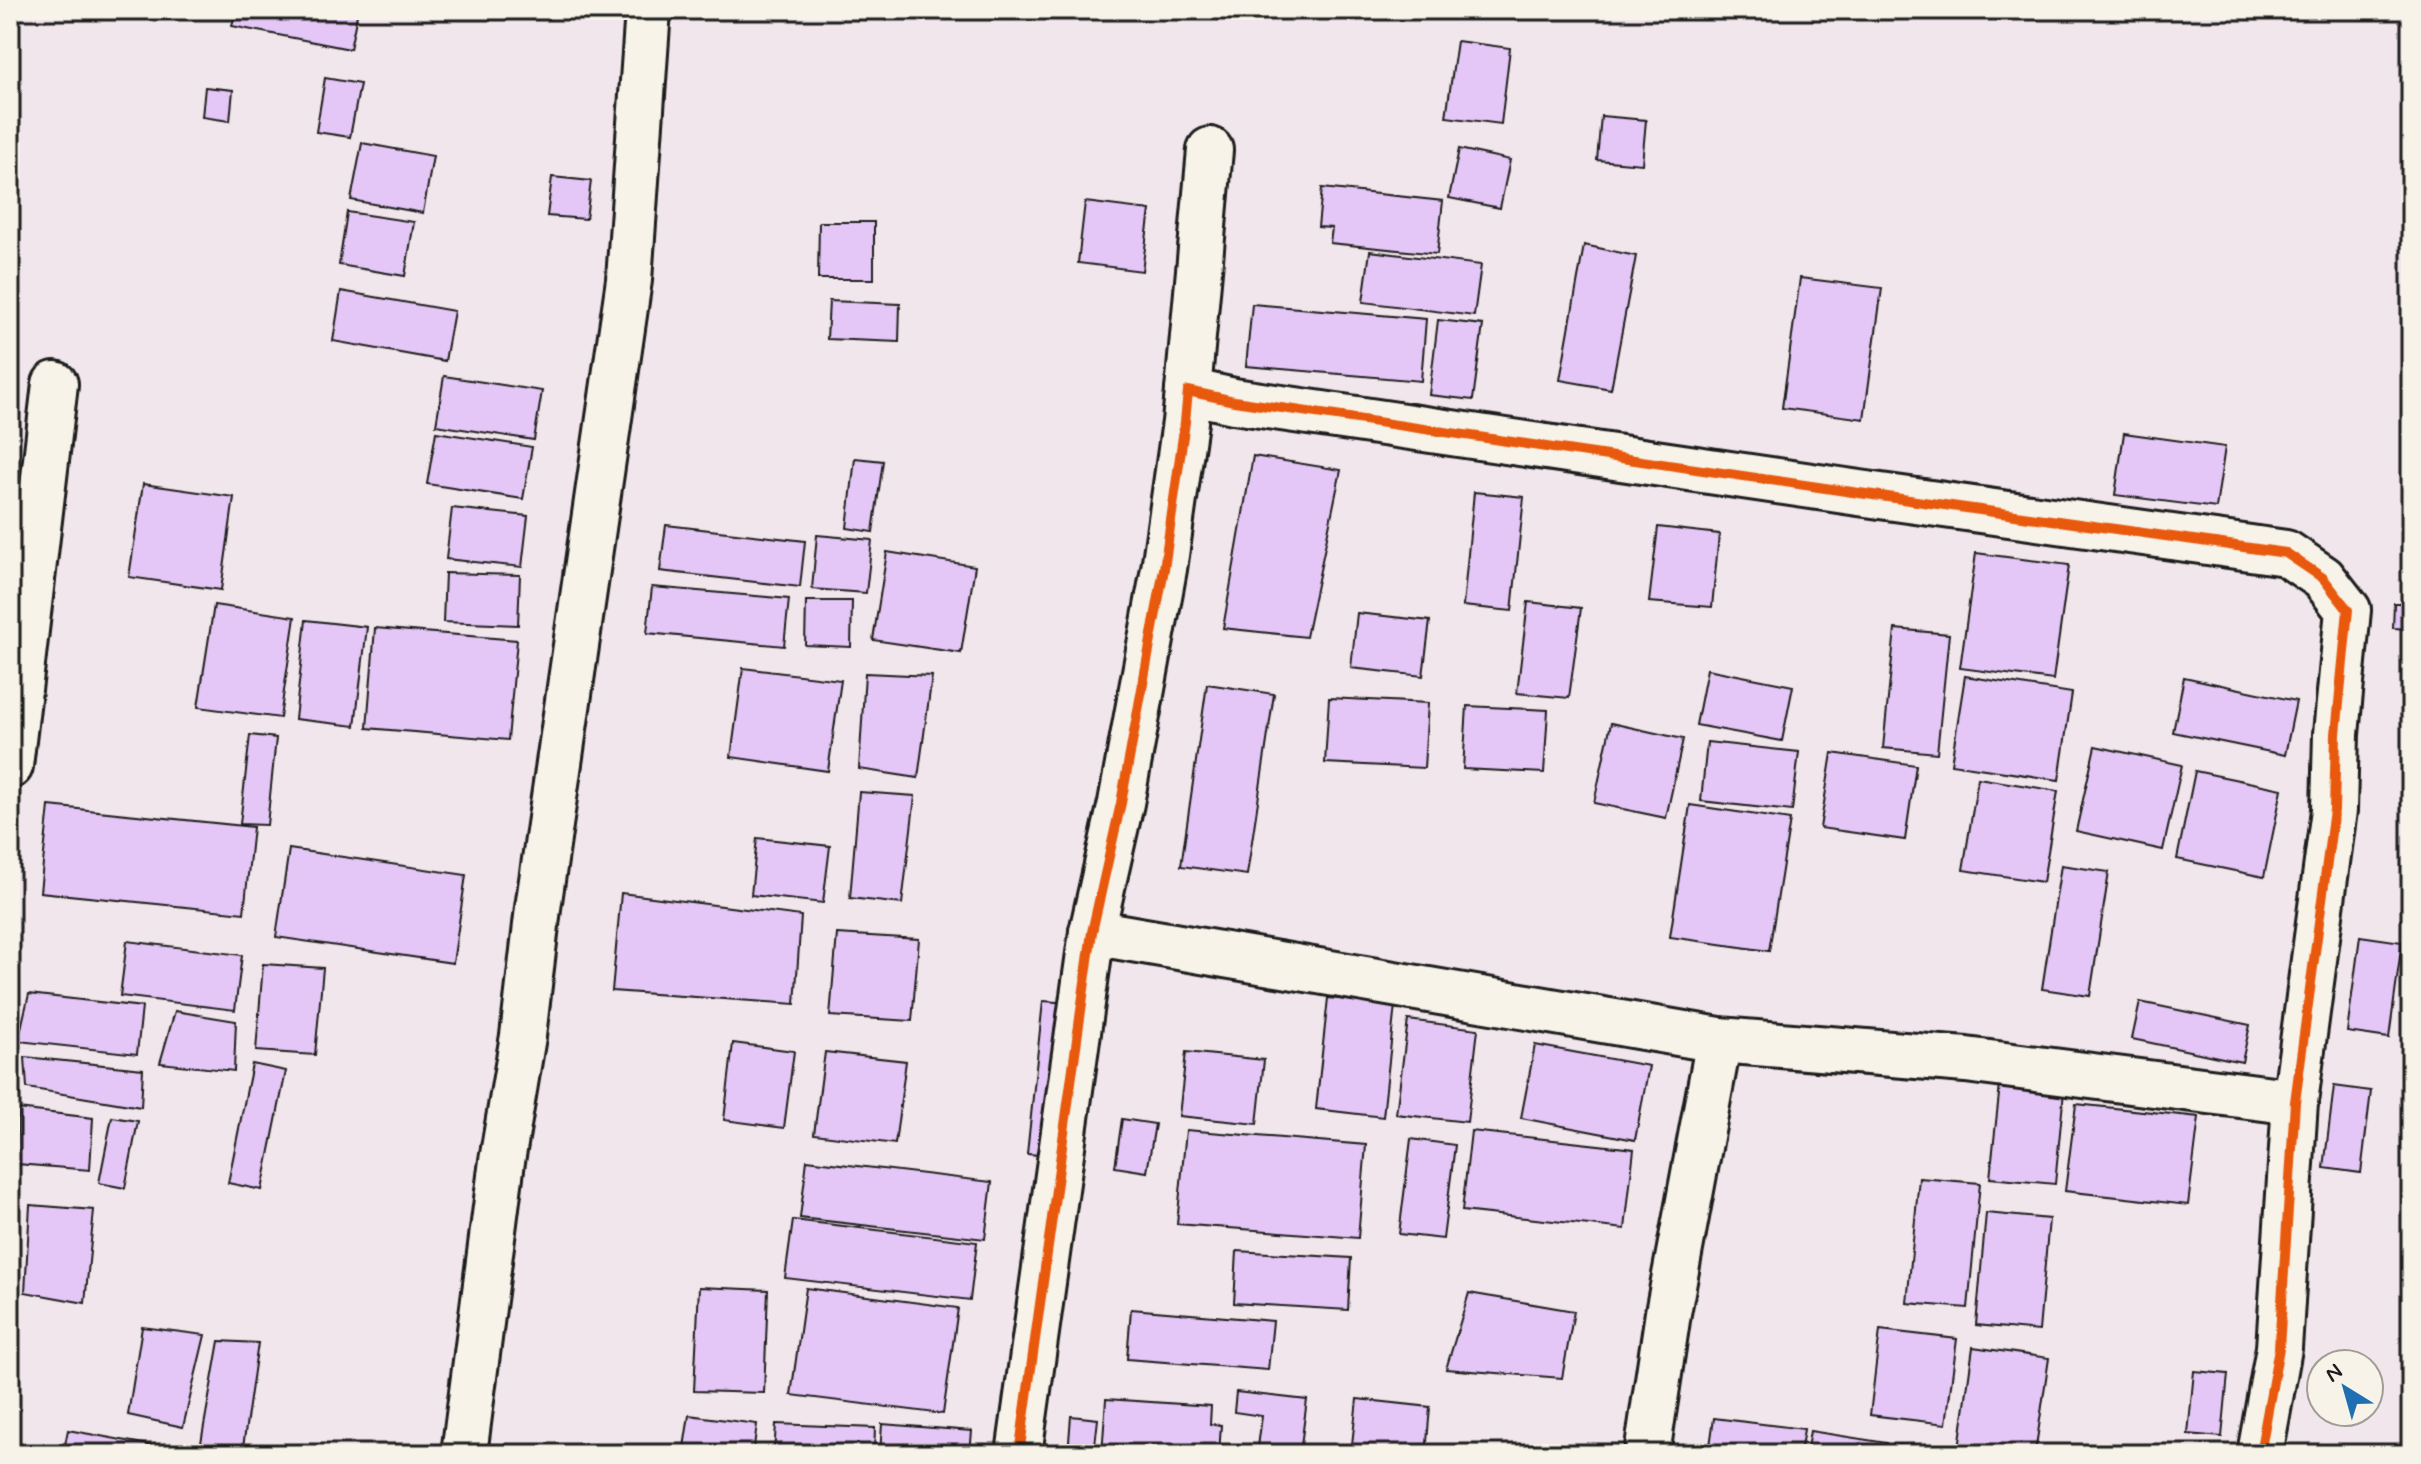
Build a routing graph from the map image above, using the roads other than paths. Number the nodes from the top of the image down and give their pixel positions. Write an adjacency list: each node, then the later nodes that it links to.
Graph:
1 (648, 10): 9 (street)
2 (1210, 150): 4 (street)
3 (55, 384): 5 (street)
4 (1188, 391): 6 (street); 8 (street)
5 (10, 766)
6 (1092, 932): 7 (street); 10 (street)
7 (1719, 1040): 8 (street); 11 (street)
8 (2295, 1102): 12 (street)
9 (464, 1454)
10 (1019, 1454)
11 (1647, 1454)
12 (2260, 1454)

